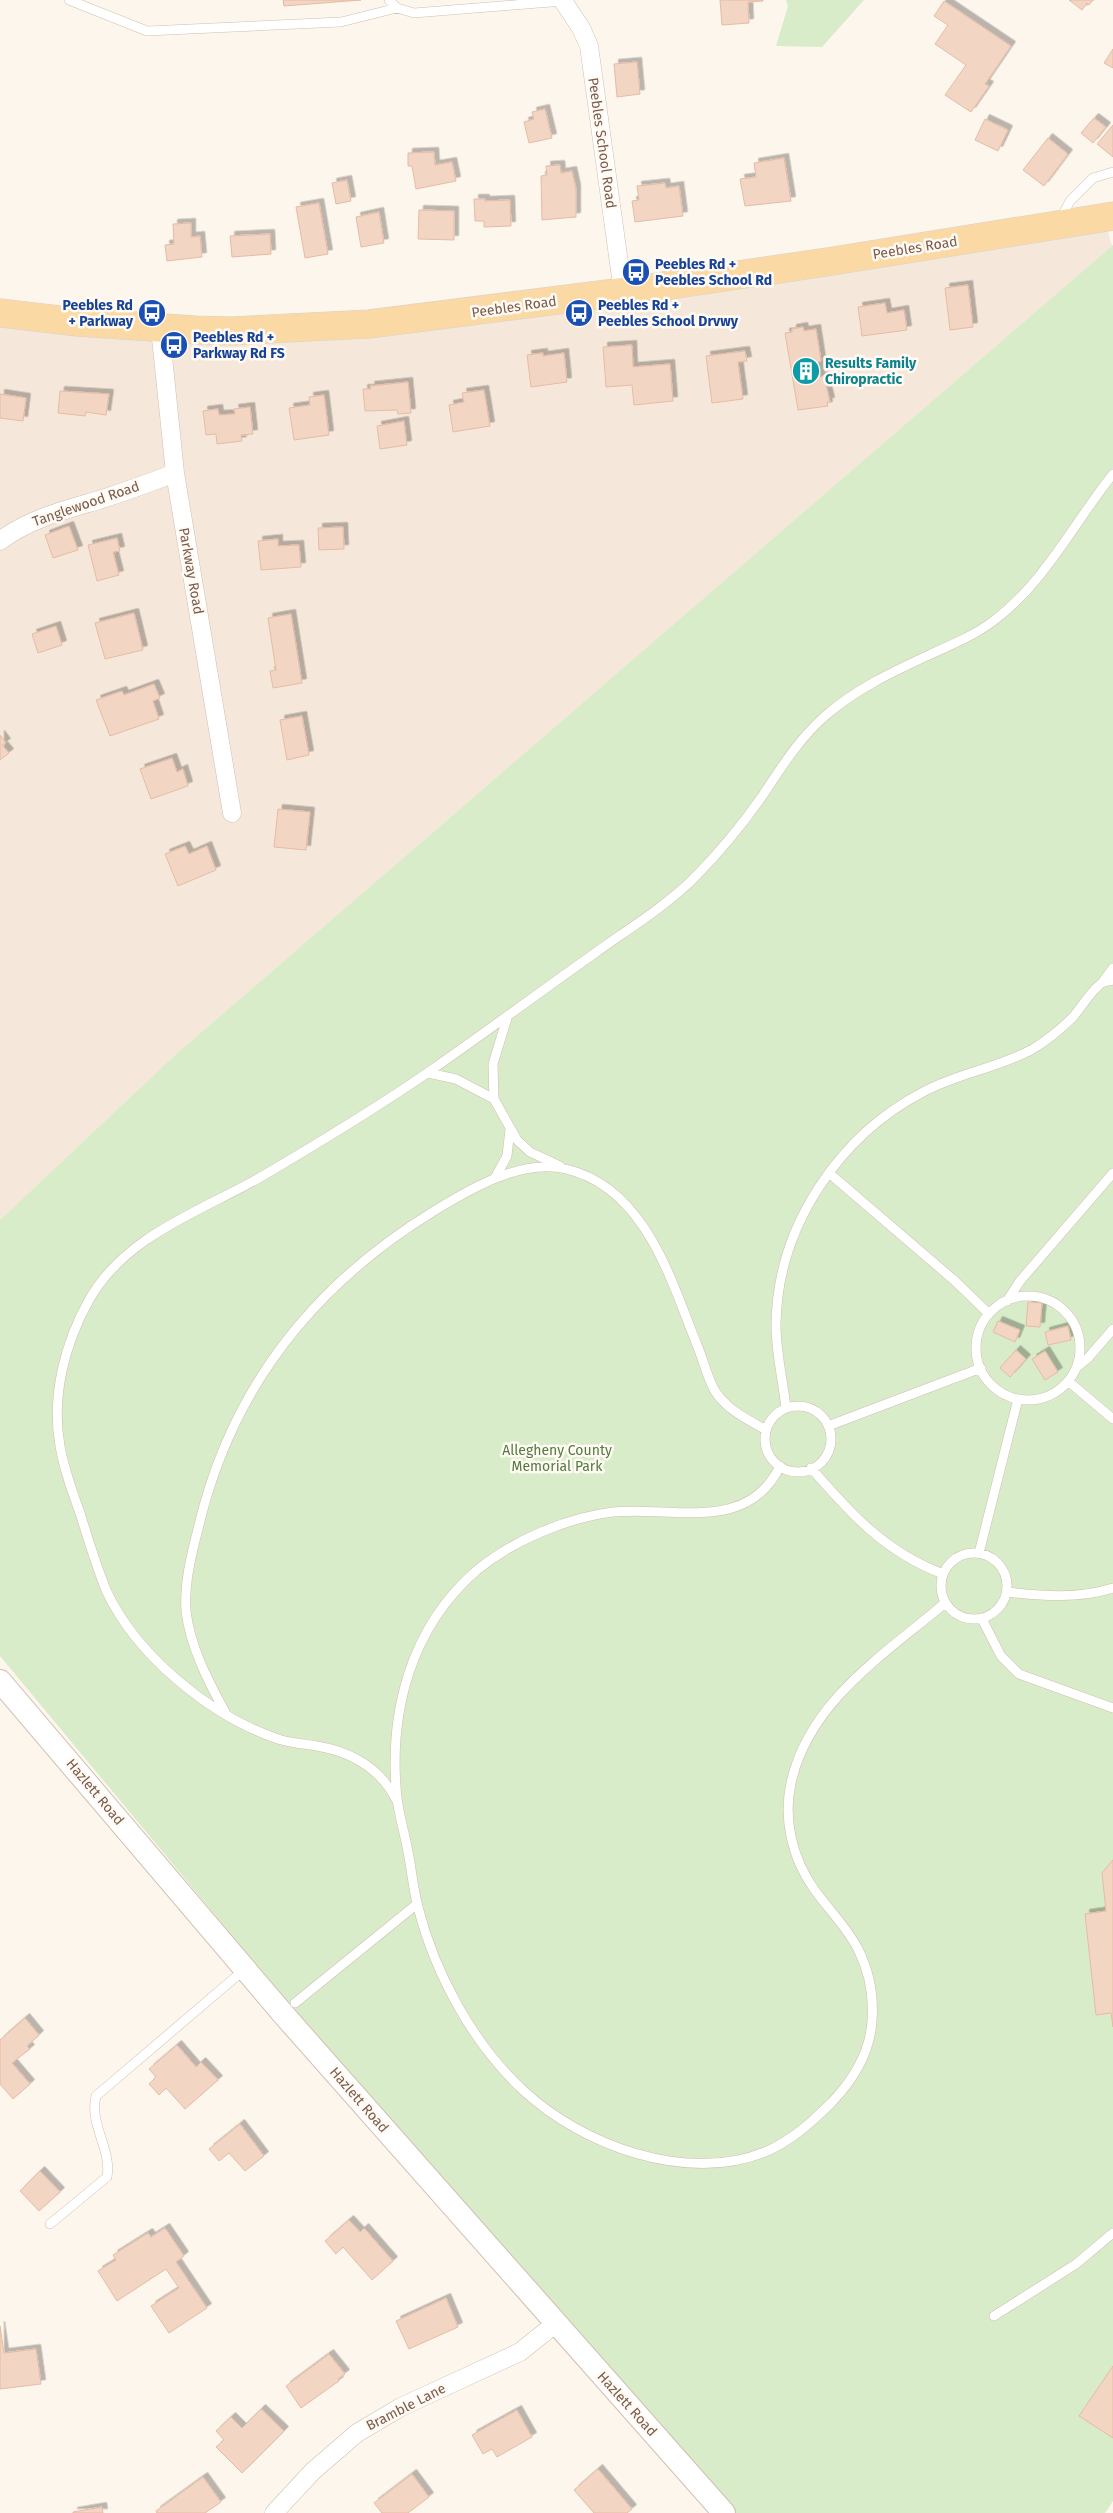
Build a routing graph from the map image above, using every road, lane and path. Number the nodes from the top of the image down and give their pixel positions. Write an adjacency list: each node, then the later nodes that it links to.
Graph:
1 (69, 0): 5 (lane)
2 (389, 0): 5 (lane)
3 (562, 0): 4 (lane); 9 (street, Peebles School Road)
4 (454, 5): 5 (lane)
5 (398, 8)
6 (1113, 172): 8 (lane)
7 (1113, 216): 8 (main road, Peebles Road)
8 (1058, 224): 9 (main road, Peebles Road)
9 (623, 292): 11 (main road, Peebles Road)
10 (0, 313): 11 (main road, Peebles Road)
11 (160, 328): 12 (street, Parkway Road)
12 (175, 473): 14 (street, Tanglewood Road); 15 (street, Parkway Road)
13 (1113, 474): 19 (lane)
14 (0, 541)
15 (232, 813)
16 (1113, 968): 18 (lane)
17 (1113, 980): 18 (lane)
18 (1102, 983): 24 (lane)
19 (508, 1015): 20 (lane); 21 (lane)
20 (428, 1072): 21 (lane); 48 (lane)
21 (494, 1099): 22 (lane)
22 (510, 1129): 23 (lane); 26 (lane)
23 (565, 1168): 26 (lane); 37 (lane)
24 (829, 1173): 28 (lane); 34 (lane)
25 (1113, 1173): 27 (lane)
26 (495, 1178): 48 (lane)
27 (1007, 1301): 28 (lane); 30 (lane)
28 (989, 1314): 31 (lane)
29 (1113, 1329): 30 (lane)
30 (1077, 1367): 32 (lane)
31 (981, 1368): 33 (lane); 36 (lane)
32 (1068, 1381): 33 (lane); 35 (lane)
33 (1018, 1399): 40 (lane)
34 (786, 1408): 36 (lane); 37 (lane)
35 (1113, 1419)
36 (828, 1426): 39 (lane)
37 (766, 1430): 38 (lane)
38 (780, 1466): 39 (lane); 49 (lane)
39 (811, 1468): 41 (lane)
40 (979, 1554): 41 (lane); 43 (lane)
41 (943, 1574): 44 (lane)
42 (1113, 1588): 43 (lane)
43 (1007, 1592): 45 (lane)
44 (945, 1603): 45 (lane); 50 (lane)
45 (982, 1619): 47 (lane)
46 (0, 1681): 51 (street, Hazlett Road)
47 (1113, 1708)
48 (227, 1714): 49 (lane)
49 (397, 1801): 50 (lane)
50 (417, 1904): 52 (lane)
51 (246, 1969): 53 (lane); 56 (street, Hazlett Road)
52 (295, 2003)
53 (50, 2224)
54 (1113, 2233): 55 (lane)
55 (994, 2316)
56 (555, 2324): 57 (street, Bramble Lane); 58 (street, Hazlett Road)
57 (274, 2513)
58 (724, 2513)

